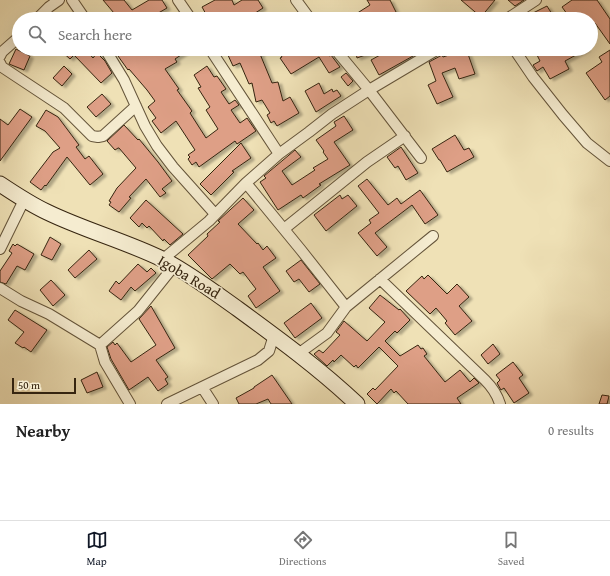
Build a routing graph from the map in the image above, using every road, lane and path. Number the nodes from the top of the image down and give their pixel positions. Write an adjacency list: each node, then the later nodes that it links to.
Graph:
1 (59, 0): 6 (street)
2 (72, 0): 7 (street)
3 (178, 0): 8 (street)
4 (296, 0): 9 (street)
5 (536, 0): 10 (street)
6 (44, 12)
7 (80, 12)
8 (186, 12)
9 (305, 12)
10 (518, 12)
11 (12, 43): 12 (street)
12 (0, 56)
13 (109, 56): 20 (street)
14 (215, 56): 22 (street)
15 (341, 56): 19 (street)
16 (426, 56): 19 (street)
17 (519, 56): 24 (street)
18 (0, 63): 20 (street)
19 (369, 90): 21 (street); 22 (street)
20 (136, 106): 28 (street)
21 (405, 136): 23 (street); 29 (street)
22 (279, 154): 25 (street)
23 (422, 158)
24 (610, 162)
25 (246, 183): 28 (street); 29 (street)
26 (0, 184): 27 (street, Igoba Road)
27 (24, 200): 31 (street); 32 (street, Igoba Road)
28 (215, 214): 32 (street)
29 (284, 229): 35 (street)
30 (433, 236): 33 (street)
31 (0, 249)
32 (168, 263): 36 (street, Igoba Road); 37 (street)
33 (380, 279): 35 (street); 44 (street)
34 (0, 288): 37 (street)
35 (346, 307): 38 (street)
36 (274, 335): 38 (street, Igoba Road); 39 (street)
37 (100, 345): 40 (street)
38 (298, 354): 43 (street, Igoba Road)
39 (202, 387): 41 (street); 42 (street)
40 (130, 404)
41 (167, 404)
42 (213, 404)
43 (357, 404)
44 (500, 404)

